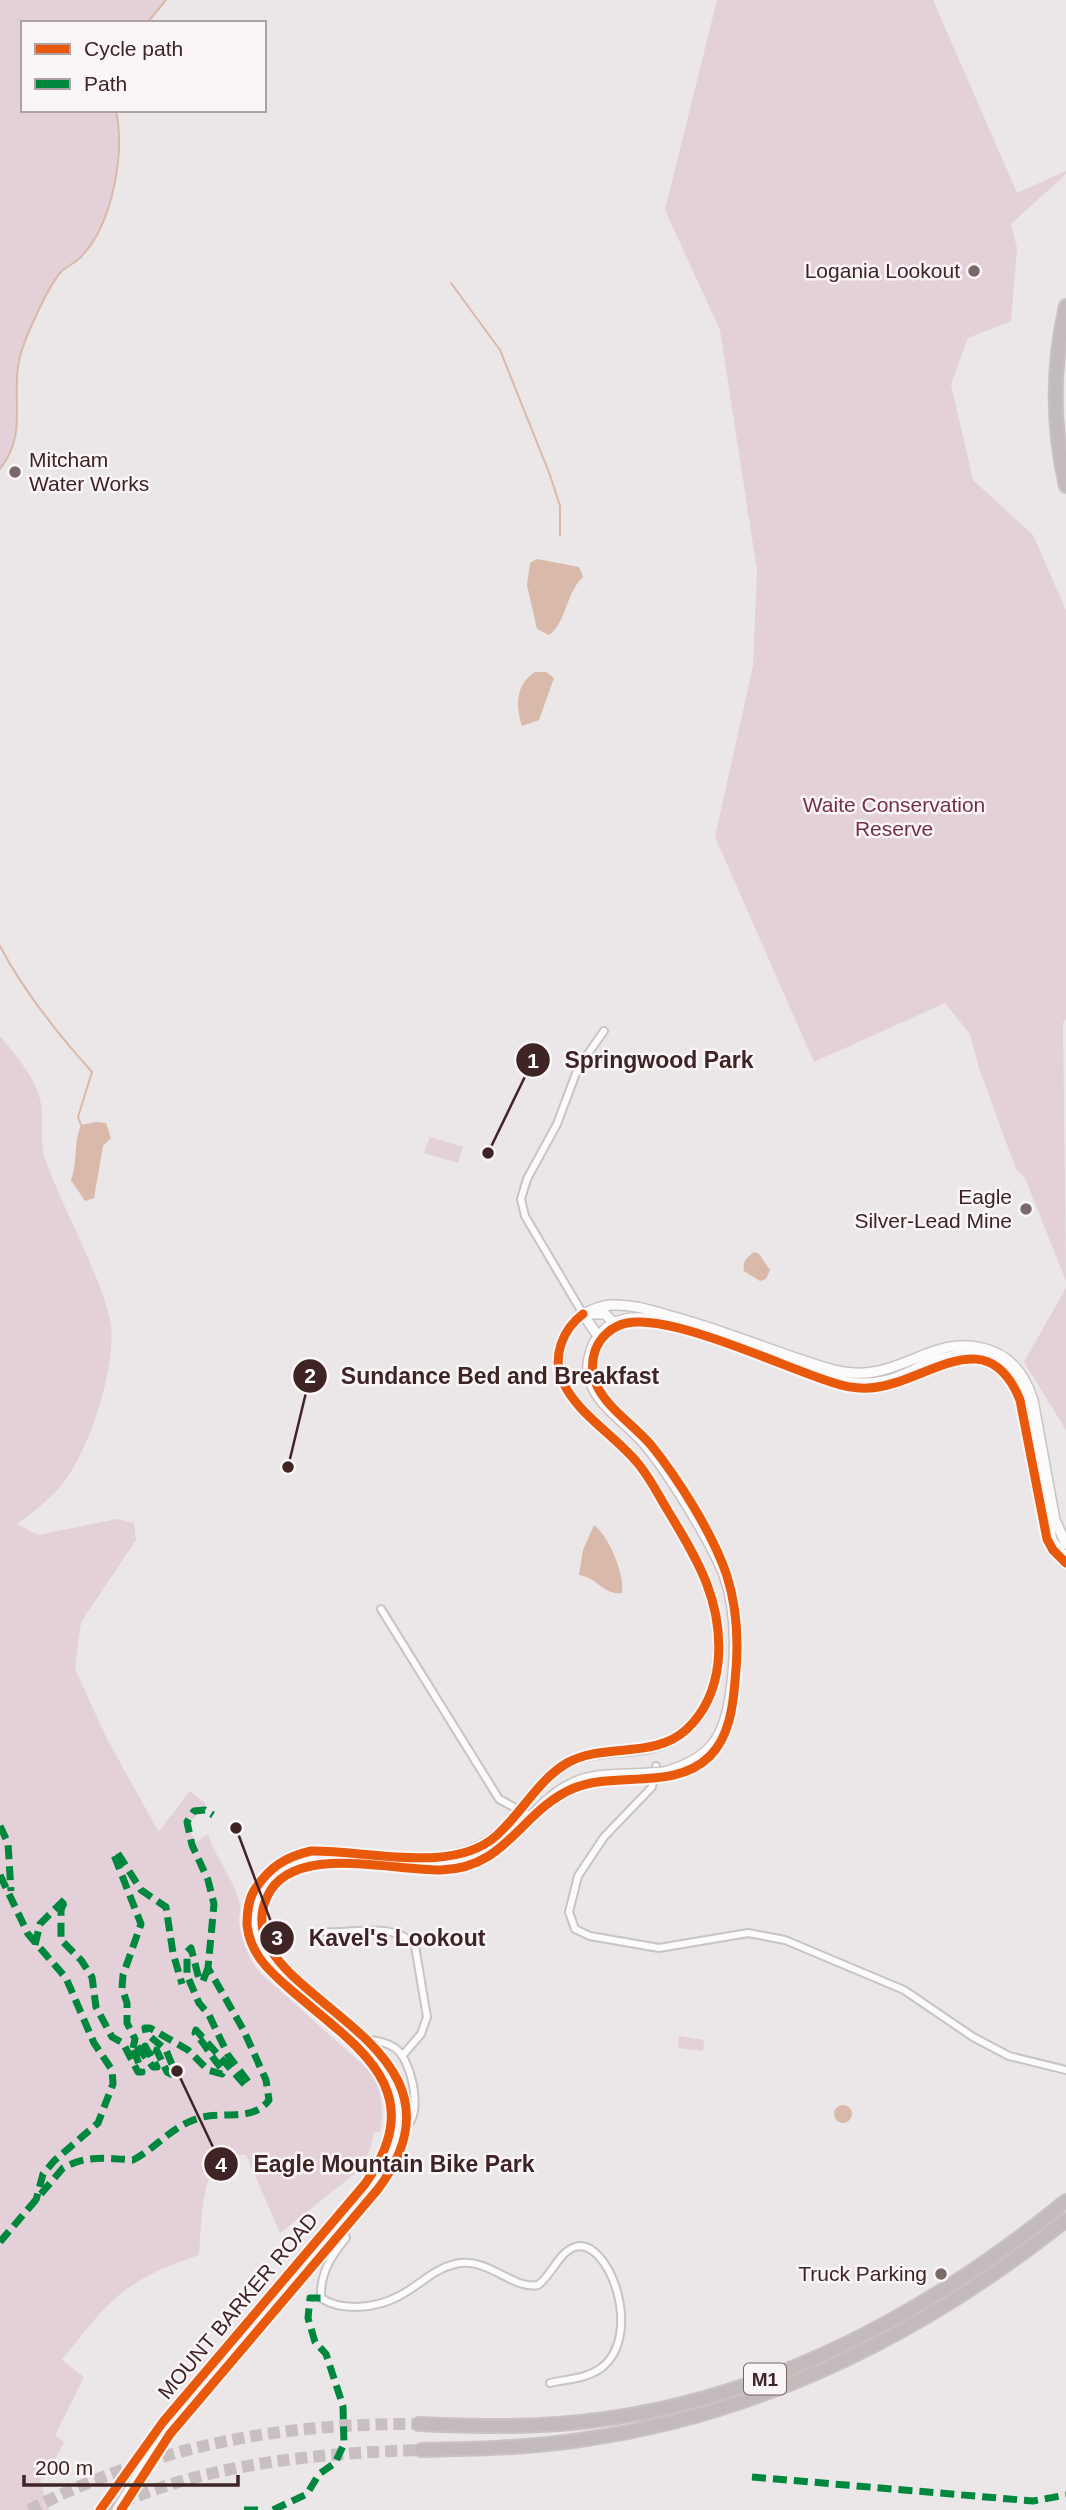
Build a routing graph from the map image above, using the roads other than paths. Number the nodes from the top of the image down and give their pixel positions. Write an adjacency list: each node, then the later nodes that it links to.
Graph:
1 (1066, 306): 2 (highway)
2 (1066, 486)
3 (604, 1031): 4 (street)
4 (583, 1314): 5 (main road); 6 (main road); 7 (main road); 11 (main road, MOUNT BARKER ROAD)
5 (614, 1323): 6 (main road); 8 (main road)
6 (598, 1336): 10 (main road, MOUNT BARKER ROAD)
7 (1066, 1544)
8 (1066, 1558)
9 (381, 1609): 11 (street)
10 (656, 1770): 12 (main road, MOUNT BARKER ROAD); 16 (street)
11 (521, 1810): 12 (street); 17 (main road, MOUNT BARKER ROAD)
12 (530, 1815): 14 (main road, MOUNT BARKER ROAD)
13 (324, 1933): 15 (street)
14 (360, 2038): 15 (street); 17 (main road, MOUNT BARKER ROAD)
15 (402, 2056): 17 (street)
16 (1065, 2070)
17 (397, 2122): 19 (main road, MOUNT BARKER ROAD)
18 (1066, 2201): 22 (highway, M1)
19 (340, 2220): 21 (street); 24 (main road, MOUNT BARKER ROAD); 25 (main road, MOUNT BARKER ROAD)
20 (1066, 2220): 23 (highway, M1)
21 (550, 2383)
22 (419, 2424)
23 (421, 2451)
24 (121, 2477): 25 (main road); 26 (main road, MOUNT BARKER ROAD)
25 (131, 2484): 27 (main road, MOUNT BARKER ROAD)
26 (100, 2510)
27 (117, 2510)

